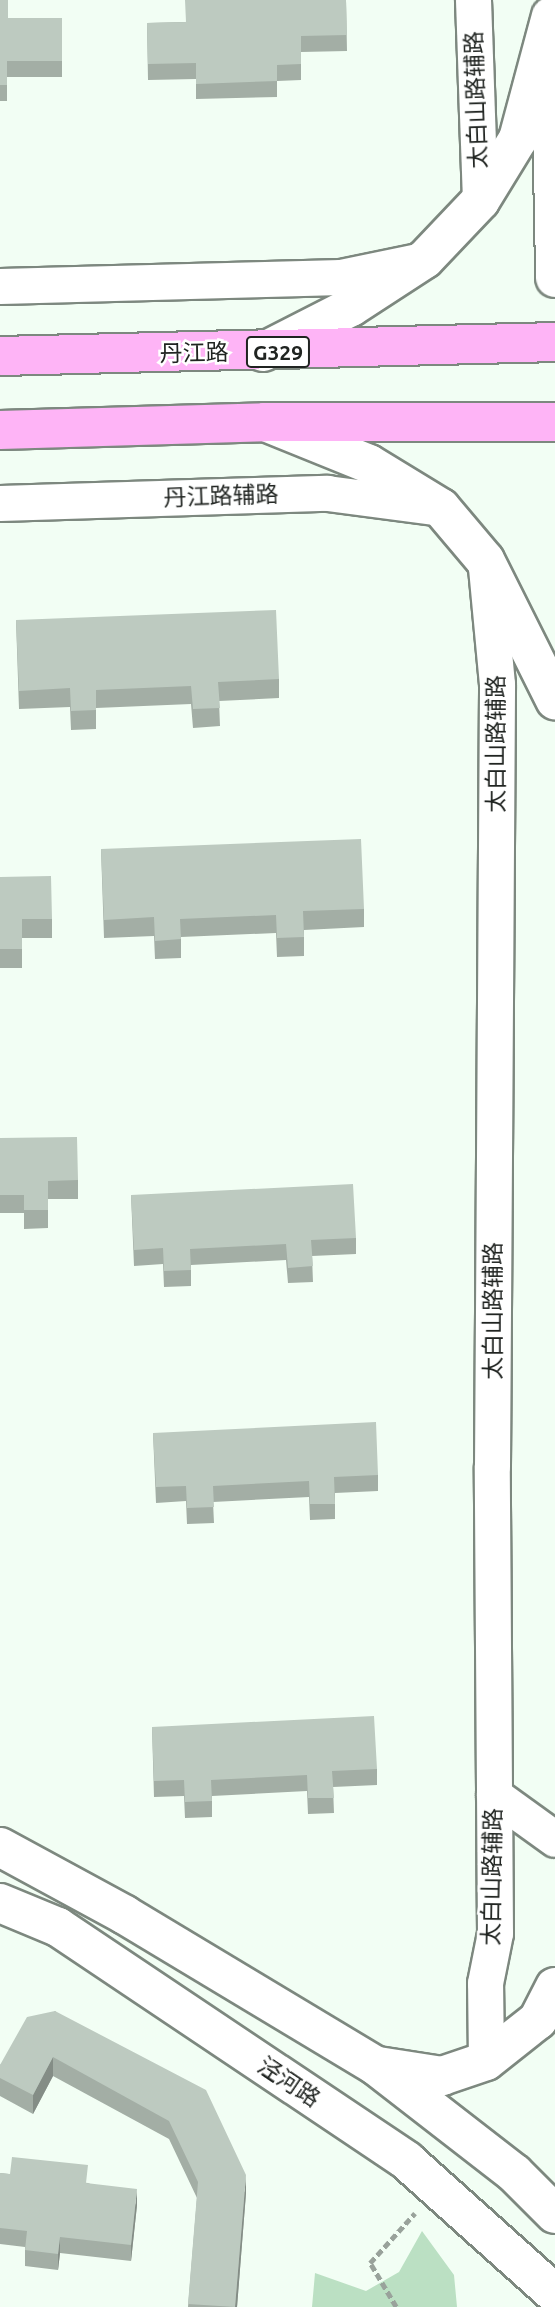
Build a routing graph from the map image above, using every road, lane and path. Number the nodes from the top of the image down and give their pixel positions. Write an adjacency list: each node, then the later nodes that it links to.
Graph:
1 (473, 0): 3 (street, 太白山路辅路)
2 (550, 8): 3 (street); 5 (street)
3 (480, 201): 4 (street)
4 (425, 259): 6 (street); 8 (street)
5 (555, 278)
6 (0, 286)
7 (555, 342): 8 (highway, 丹江路 / G329)
8 (262, 352): 9 (highway, 丹江路 / G329)
9 (0, 356)
10 (265, 422): 11 (highway); 12 (highway); 14 (street)
11 (555, 422)
12 (0, 430)
13 (0, 502): 14 (street, 丹江路辅路)
14 (441, 508): 15 (street)
15 (485, 560): 16 (street); 17 (street, 太白山路辅路)
16 (555, 700)
17 (494, 1796): 18 (street); 22 (street, 太白山路辅路)
18 (555, 1839)
19 (0, 1847): 23 (street)
20 (0, 1903): 26 (street, 泾河路)
21 (555, 1987): 22 (street)
22 (486, 2061): 23 (street)
23 (376, 2066): 24 (street)
24 (555, 2214)
25 (427, 2221): 27 (path)
26 (555, 2294)
27 (396, 2307)

